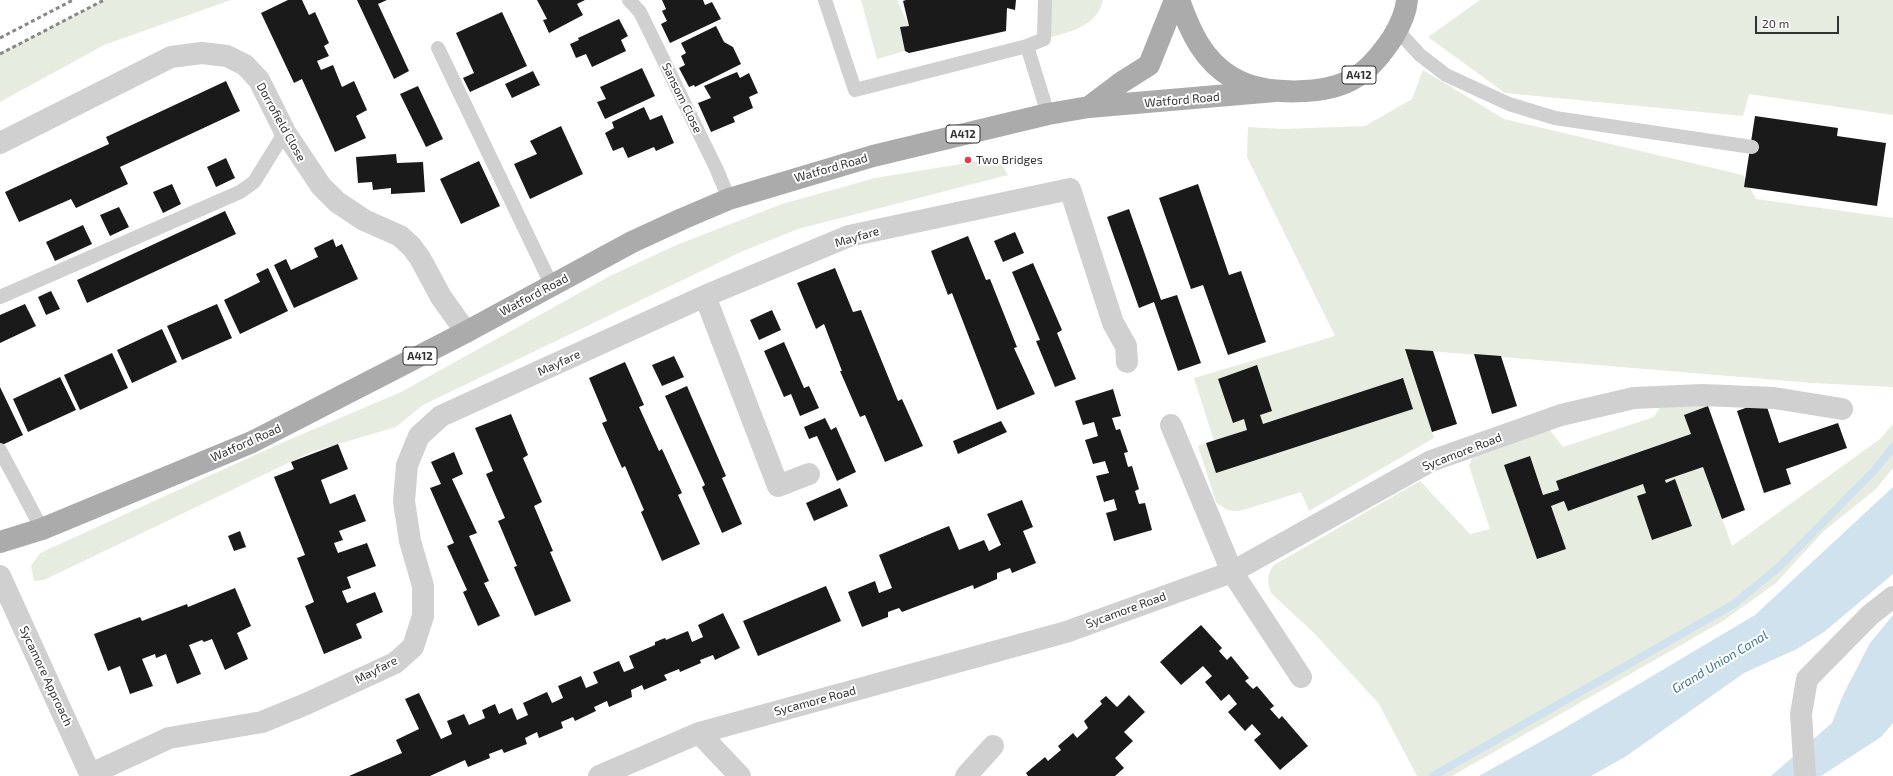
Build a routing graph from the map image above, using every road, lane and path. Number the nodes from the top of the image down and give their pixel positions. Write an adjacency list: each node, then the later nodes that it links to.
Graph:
1 (629, 0): 16 (lane, Sansom Close)
2 (825, 0): 8 (lane)
3 (1045, 0): 8 (lane)
4 (1175, 0): 11 (main road, Watford Road / A412)
5 (1179, 0): 10 (main road, A412)
6 (1409, 1): 7 (main road, A412)
7 (1397, 30): 10 (main road, A412); 15 (lane)
8 (1027, 46): 12 (lane)
9 (438, 48): 17 (lane)
10 (1276, 91): 11 (main road, Watford Road / A412)
11 (1089, 107): 12 (main road, Watford Road / A412)
12 (1048, 114): 16 (main road, Watford Road / A412)
13 (285, 132): 14 (street, Dorrofield Close); 19 (lane); 20 (street, Dorrofield Close)
14 (0, 143)
15 (1752, 146)
16 (729, 200): 17 (main road, Watford Road / A412)
17 (552, 286): 20 (main road, Watford Road / A412)
18 (705, 296): 21 (street, Mayfare); 25 (street); 34 (street, Mayfare)
19 (0, 298)
20 (466, 332): 26 (main road, Watford Road / A412)
21 (1127, 362)
22 (1842, 410): 28 (street, Sycamore Road)
23 (1171, 425): 28 (street)
24 (0, 450): 26 (lane)
25 (809, 474)
26 (42, 528): 27 (main road, Watford Road / A412)
27 (0, 542)
28 (1232, 572): 31 (street); 32 (street, Sycamore Road)
29 (0, 576): 34 (street, Sycamore Approach)
30 (1893, 596): 38 (street)
31 (1300, 677)
32 (699, 733): 35 (street, Sycamore Road); 36 (street)
33 (993, 746): 37 (street)
34 (91, 775)
35 (599, 776)
36 (740, 776)
37 (966, 776)
38 (1805, 776)

